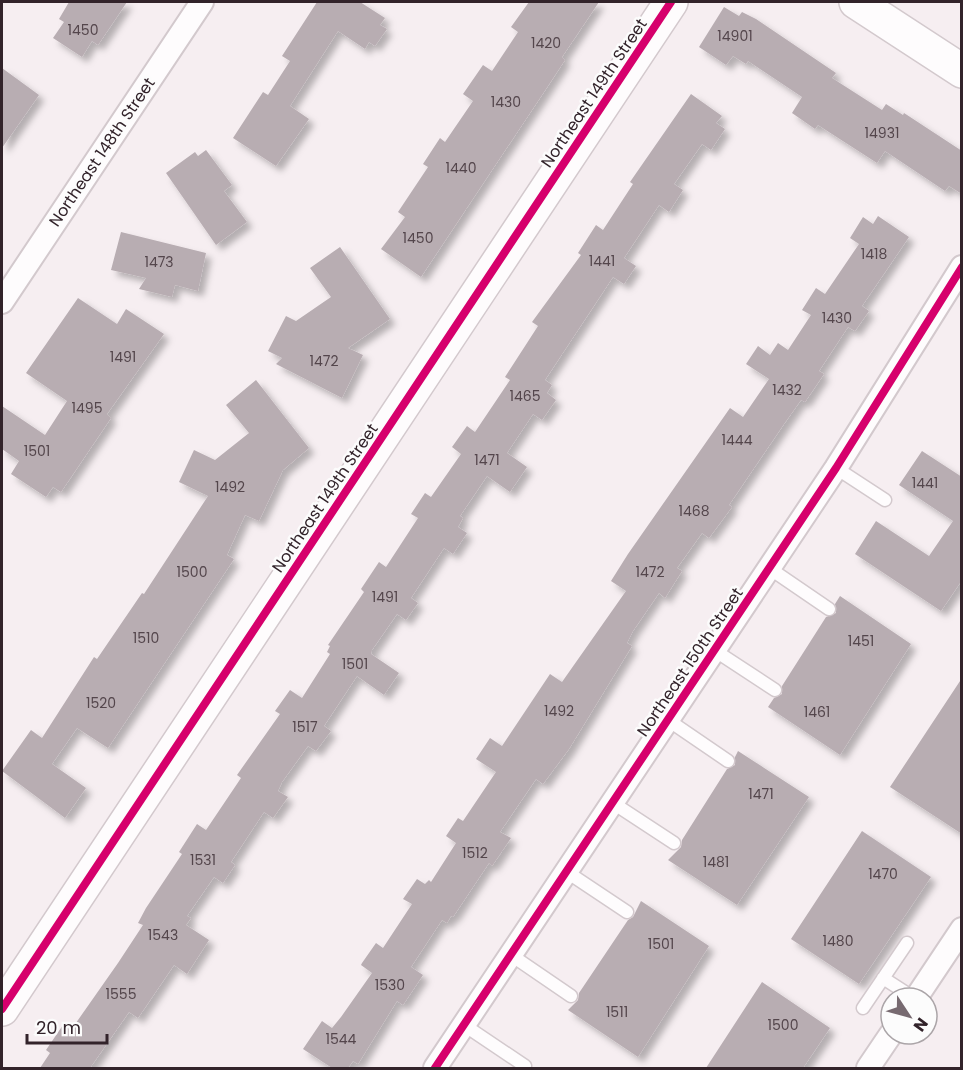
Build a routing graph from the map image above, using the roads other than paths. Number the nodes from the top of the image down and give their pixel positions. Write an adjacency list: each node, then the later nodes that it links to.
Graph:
1 (202, 2): 6 (street, Northeast 148th Street)
2 (671, 2): 26 (street, Northeast 149th Street)
3 (856, 2): 4 (street)
4 (962, 71)
5 (962, 267): 7 (street, Northeast 150th Street)
6 (2, 302)
7 (836, 468): 8 (lane); 9 (street, Northeast 150th Street)
8 (885, 500)
9 (769, 568): 10 (lane); 11 (street, Northeast 150th Street)
10 (829, 609)
11 (714, 650): 12 (lane); 13 (street, Northeast 150th Street)
12 (775, 690)
13 (668, 720): 14 (lane); 15 (street, Northeast 150th Street)
14 (728, 761)
15 (613, 803): 16 (lane); 17 (street, Northeast 150th Street)
16 (674, 843)
17 (567, 872): 18 (lane); 21 (street, Northeast 150th Street)
18 (627, 912)
19 (962, 929): 24 (street)
20 (907, 943): 22 (lane)
21 (511, 955): 25 (lane); 28 (street, Northeast 150th Street)
22 (883, 978): 23 (lane); 27 (lane)
23 (896, 986)
24 (923, 986)
25 (572, 996)
26 (2, 1008)
27 (863, 1008)
28 (464, 1025): 30 (lane); 31 (street, Northeast 150th Street)
29 (883, 1046): 32 (street)
30 (525, 1065)
31 (435, 1068)
32 (868, 1068)

